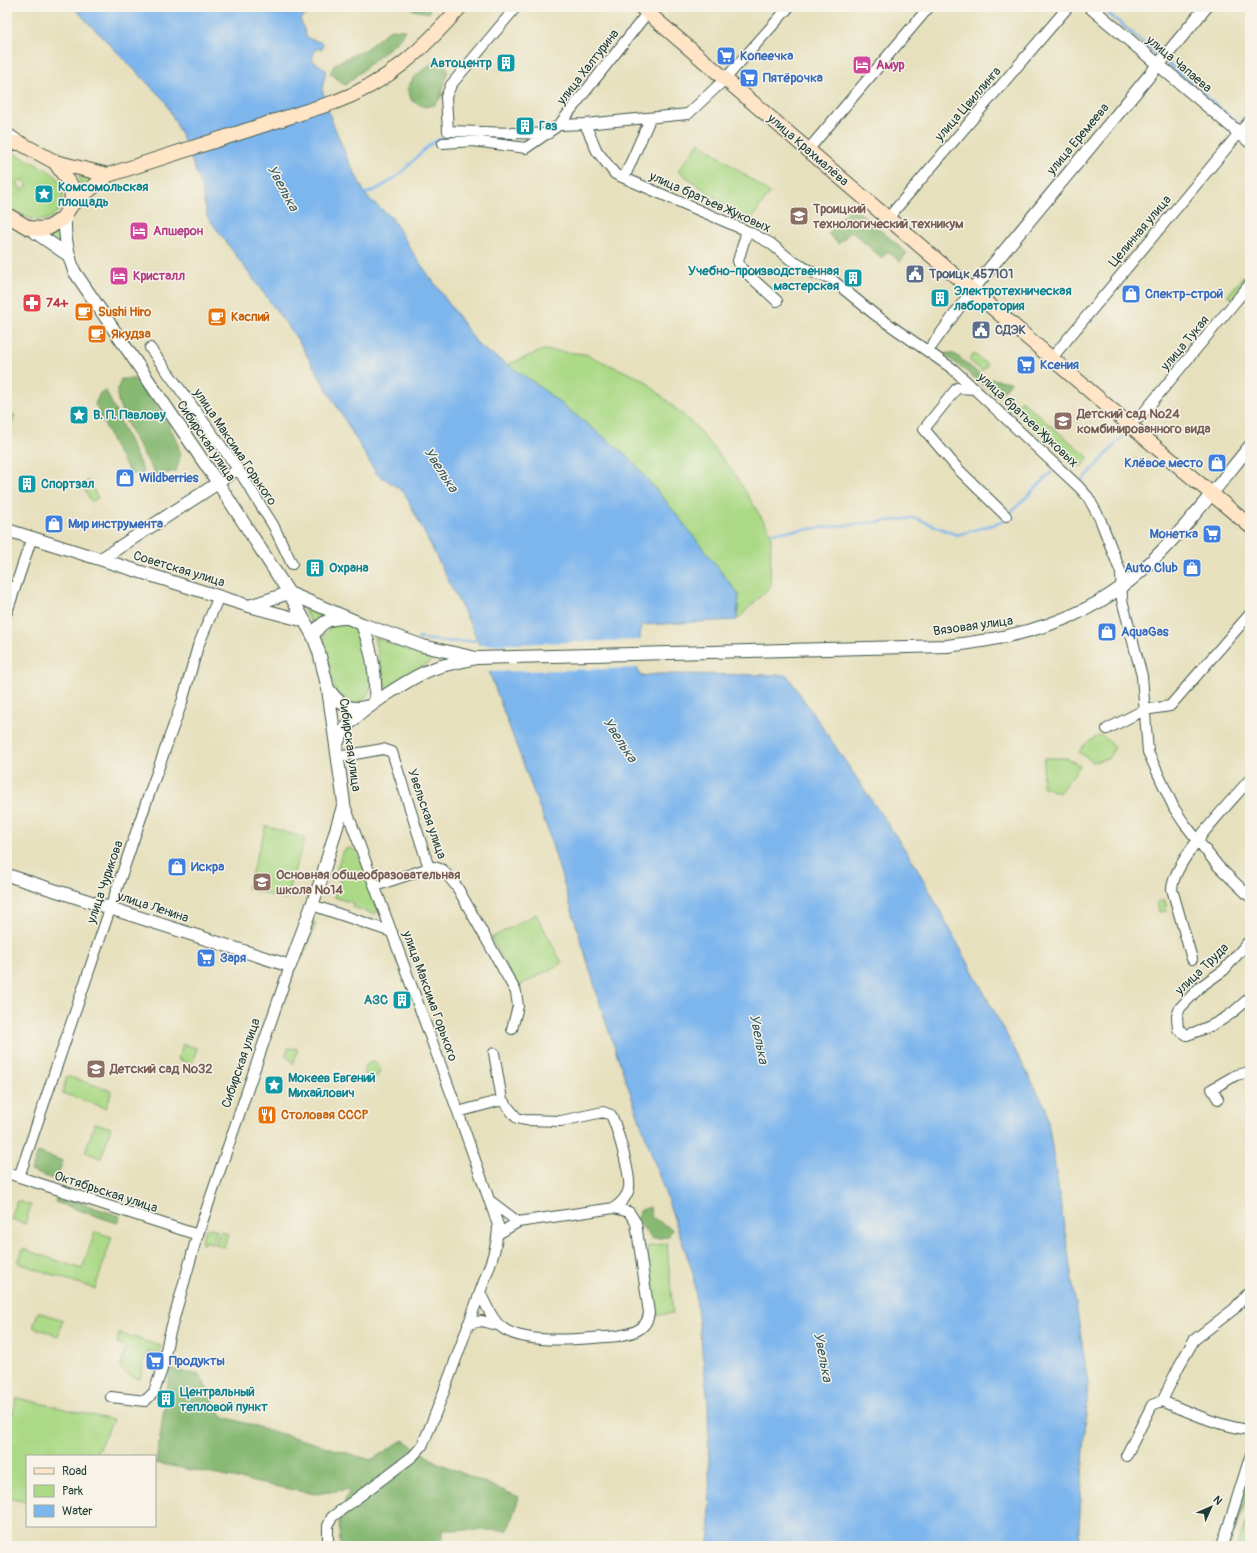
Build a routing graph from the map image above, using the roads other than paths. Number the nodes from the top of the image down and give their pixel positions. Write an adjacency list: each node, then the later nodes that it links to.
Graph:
1 (460, 7): 23 (main road)
2 (516, 7): 17 (street)
3 (789, 7): 10 (street)
4 (929, 7): 21 (street)
5 (1068, 7): 26 (street, улица Цвиллинга)
6 (1090, 7): 9 (street, улица Чапаева)
7 (1206, 7): 9 (street, улица Еремеева)
8 (647, 9): 10 (main road, улица Крахмалёва); 14 (street, улица Халтурина)
9 (1158, 64): 15 (street, улица Чапаева); 32 (street, улица Еремеева)
10 (726, 80): 11 (street); 21 (main road, улица Крахмалёва)
11 (650, 119): 13 (street); 24 (street)
12 (1250, 120): 15 (street, Целинная улица)
13 (585, 124): 14 (street); 24 (street, улица братьев Жуковых)
14 (559, 125): 17 (street)
15 (1239, 133): 18 (street, улица Чапаева); 36 (street, Целинная улица)
16 (7, 134): 19 (street)
17 (548, 134): 20 (street)
18 (1250, 142)
19 (14, 143): 22 (main road)
20 (443, 143)
21 (808, 150): 26 (main road, улица Крахмалёва)
22 (55, 162): 23 (main road); 25 (main road)
23 (108, 175): 25 (main road)
24 (624, 178): 29 (street, улица братьев Жуковых)
25 (68, 210): 28 (main road); 30 (street, Сибирская улица)
26 (888, 218): 32 (main road, улица Крахмалёва)
27 (9, 219): 28 (main road)
28 (29, 228): 30 (street)
29 (747, 231): 33 (street); 35 (street, улица братьев Жуковых)
30 (68, 255): 43 (street, Сибирская улица)
31 (1250, 284): 40 (street, улица Тукая)
32 (972, 290): 35 (street); 36 (main road, улица Крахмалёва)
33 (777, 301)
34 (150, 348): 42 (street, улица Максима Горького)
35 (928, 351): 37 (street, улица братьев Жуковых)
36 (1051, 359): 44 (main road, улица Крахмалёва)
37 (953, 369): 38 (street); 39 (street, улица братьев Жуковых)
38 (957, 388): 39 (street); 45 (street)
39 (976, 389): 51 (street, улица братьев Жуковых)
40 (1139, 418)
41 (1250, 446): 44 (street, Вязовая улица)
42 (238, 470): 43 (street); 50 (street, улица Максима Горького)
43 (218, 483): 49 (street, Советская улица); 52 (street, Сибирская улица)
44 (1210, 494): 46 (main road, улица Крахмалёва); 51 (street, Вязовая улица)
45 (1006, 516)
46 (1250, 526)
47 (7, 530): 48 (street, Советская улица)
48 (32, 537): 49 (street, Советская улица); 55 (street)
49 (101, 559): 53 (street, Советская улица)
50 (292, 564)
51 (1122, 587): 61 (street, Вязовая улица); 64 (street, улица братьев Жуковых)
52 (289, 593): 54 (street); 57 (street); 58 (street, Сибирская улица)
53 (219, 596): 54 (street, Советская улица); 76 (street, улица Чурикова)
54 (249, 606): 58 (street, Советская улица)
55 (7, 612)
56 (1250, 614): 64 (street)
57 (349, 618): 59 (street); 60 (street)
58 (305, 621): 60 (street, Сибирская улица)
59 (362, 624): 61 (street); 63 (street)
60 (313, 636): 62 (street, Сибирская улица)
61 (477, 658): 63 (street)
62 (328, 689): 63 (street); 66 (street, Сибирская улица)
63 (374, 704): 66 (street)
64 (1144, 710): 65 (street); 70 (street, улица братьев Жуковых)
65 (1107, 729)
66 (336, 744): 67 (street, Сибирская улица)
67 (338, 757): 69 (street, Сибирская улица); 71 (street, Увельская улица)
68 (1250, 779): 70 (street)
69 (344, 803): 73 (street, улица Максима Горького); 75 (street, Сибирская улица)
70 (1198, 841): 74 (street, улица братьев Жуковых); 79 (street)
71 (429, 868): 73 (street); 82 (street, Увельская улица)
72 (7, 875): 76 (street, улица Ленина)
73 (375, 886): 77 (street, улица Максима Горького)
74 (1250, 897)
75 (312, 905): 77 (street); 80 (street, Сибирская улица)
76 (111, 907): 80 (street, улица Ленина); 89 (street, улица Чурикова)
77 (392, 932): 87 (street, улица Максима Горького)
78 (1250, 940): 81 (street, улица Труда)
79 (1192, 959)
80 (290, 966): 94 (street, Сибирская улица)
81 (1250, 997)
82 (512, 1029)
83 (494, 1053): 86 (street)
84 (1250, 1072): 85 (street)
85 (1218, 1099)
86 (502, 1100): 87 (street); 91 (street)
87 (458, 1112): 90 (street, улица Максима Горького)
88 (7, 1173): 89 (street, Октябрьская улица)
89 (19, 1177): 94 (street, Октябрьская улица)
90 (489, 1200): 92 (street); 93 (street, улица Максима Горького)
91 (614, 1208): 92 (street); 98 (street)
92 (518, 1222): 93 (street)
93 (498, 1234): 96 (street, улица Максима Горького)
94 (198, 1235): 99 (street, Сибирская улица)
95 (1250, 1291): 100 (street)
96 (480, 1292): 97 (street, улица Максима Горького); 98 (street)
97 (468, 1324): 98 (street); 104 (street, улица Максима Горького)
98 (500, 1326)
99 (111, 1397)
100 (1162, 1401): 101 (street); 102 (street)
101 (1250, 1430)
102 (1126, 1456)
103 (1250, 1457): 105 (street)
104 (328, 1546)
105 (1222, 1546)

